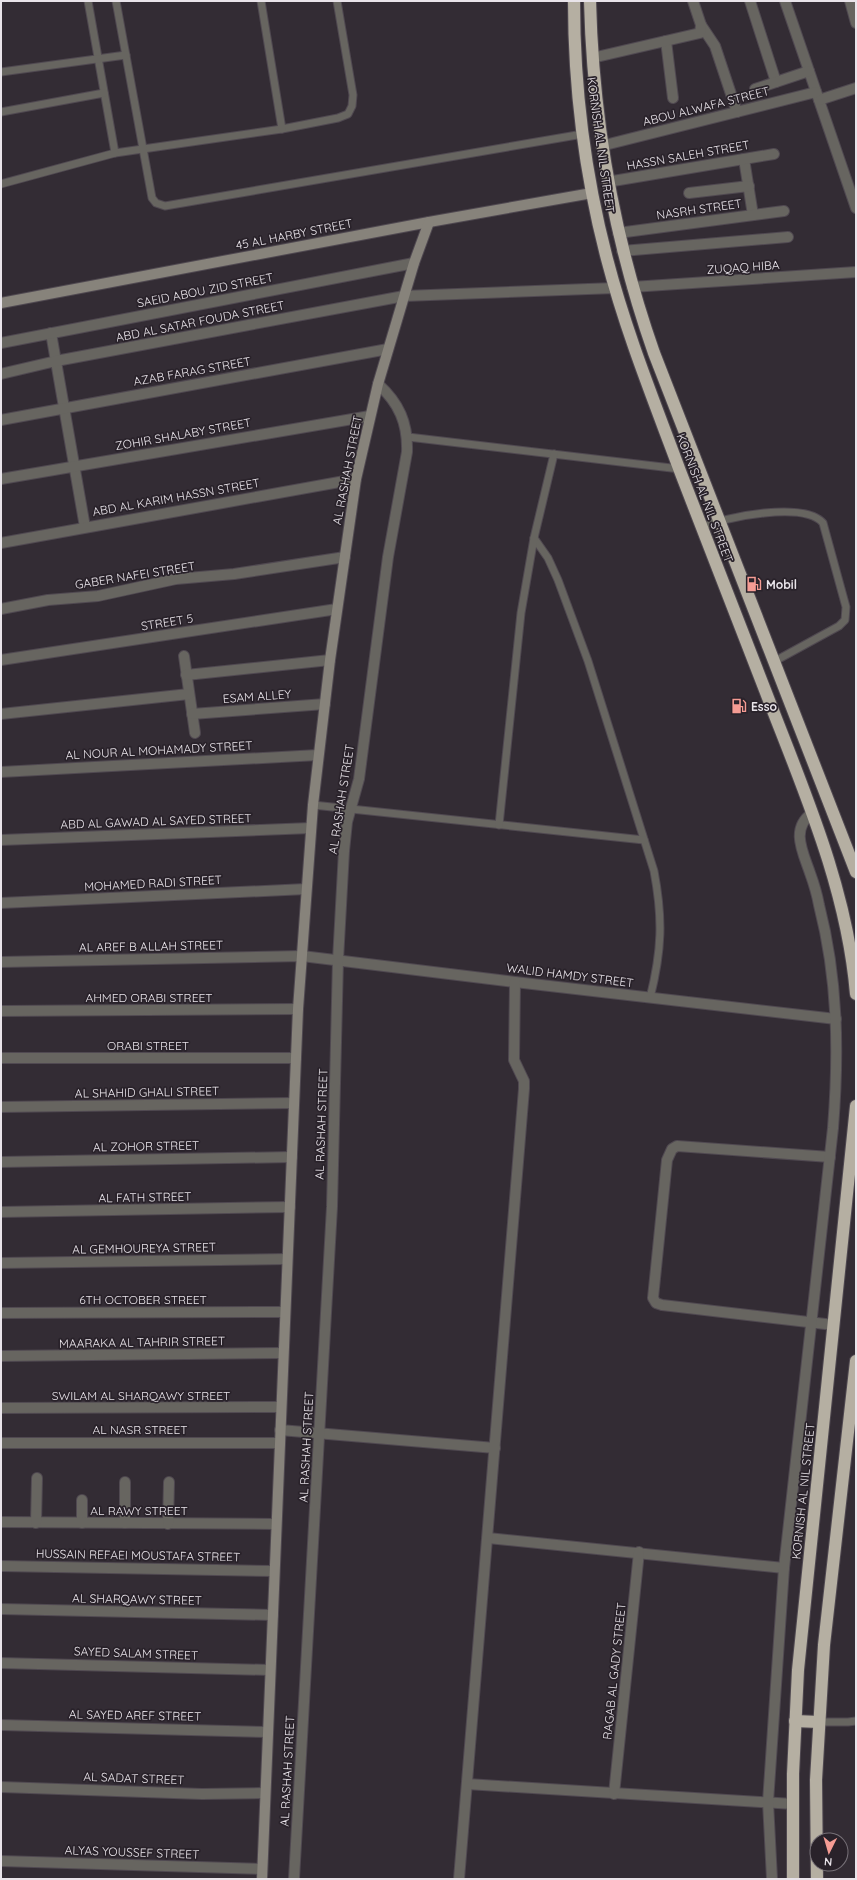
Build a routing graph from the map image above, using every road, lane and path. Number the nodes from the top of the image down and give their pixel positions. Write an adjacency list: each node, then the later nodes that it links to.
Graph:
1 (88, 1): 16 (lane)
2 (116, 1): 14 (lane)
3 (261, 1): 27 (lane)
4 (337, 1): 27 (lane)
5 (574, 1): 28 (highway, KORNISH AL NIL STREET)
6 (590, 1): 15 (highway, KORNISH AL NIL STREET)
7 (693, 1): 12 (street)
8 (750, 1): 19 (street)
9 (785, 1): 17 (street)
10 (850, 1): 11 (street)
11 (856, 22)
12 (701, 25): 13 (street); 26 (street)
13 (666, 41): 15 (street); 24 (street)
14 (126, 55): 16 (lane); 30 (lane)
15 (592, 58): 29 (highway, KORNISH AL NIL STREET)
16 (98, 59): 18 (lane); 22 (lane)
17 (809, 71): 19 (street); 23 (street)
18 (1, 72)
19 (776, 82): 21 (street)
20 (856, 88): 23 (street, ABOU ALWAFA STREET)
21 (755, 89)
22 (104, 93): 25 (lane); 31 (lane)
23 (818, 96): 26 (street, ABOU ALWAFA STREET); 39 (street)
24 (673, 98)
25 (1, 112)
26 (737, 112): 29 (street, ABOU ALWAFA STREET)
27 (282, 129): 30 (lane)
28 (583, 134): 30 (lane); 37 (highway, KORNISH AL NIL STREET)
29 (601, 146): 34 (highway, KORNISH AL NIL STREET)
30 (142, 150): 31 (lane)
31 (115, 153): 35 (lane)
32 (774, 154): 33 (street, HASSN SALEH STREET)
33 (744, 158): 34 (street, HASSN SALEH STREET); 36 (street)
34 (607, 182): 43 (highway, KORNISH AL NIL STREET)
35 (1, 184)
36 (749, 186): 38 (street); 41 (street)
37 (592, 193): 42 (street, 45 AL HARBY STREET); 49 (highway, KORNISH AL NIL STREET)
38 (689, 193)
39 (856, 208)
40 (784, 210): 41 (street, NASRH STREET)
41 (753, 215): 43 (street, NASRH STREET)
42 (429, 222): 46 (street, AL RASHAH STREET); 51 (street, 45 AL HARBY STREET)
43 (618, 233): 45 (highway, KORNISH AL NIL STREET)
44 (788, 237): 45 (street)
45 (622, 251): 48 (highway, KORNISH AL NIL STREET)
46 (414, 263): 50 (street, AL RASHAH STREET); 52 (street, SAEID ABOU ZID STREET)
47 (856, 272): 48 (street, ZUQAQ HIBA)
48 (632, 287): 67 (highway, KORNISH AL NIL STREET)
49 (615, 288): 50 (street, ABD AL SATAR FOUDA STREET); 64 (highway, KORNISH AL NIL STREET)
50 (404, 296): 54 (street, AL RASHAH STREET); 55 (street, ABD AL SATAR FOUDA STREET)
51 (1, 303)
52 (51, 333): 53 (street, SAEID ABOU ZID STREET); 55 (street)
53 (1, 343)
54 (388, 349): 57 (street, AL RASHAH STREET); 58 (street, AZAB FARAG STREET)
55 (56, 361): 56 (street, ABD AL SATAR FOUDA STREET); 58 (street)
56 (1, 374)
57 (378, 384): 59 (street, AL RASHAH STREET); 61 (street, AL RASHAH STREET)
58 (64, 408): 60 (street, AZAB FARAG STREET); 63 (street)
59 (370, 416): 63 (street, ZOHIR SHALABY STREET); 66 (street, AL RASHAH STREET)
60 (1, 420)
61 (408, 438): 62 (lane); 88 (street, AL RASHAH STREET)
62 (554, 454): 64 (lane); 70 (lane)
63 (74, 465): 65 (street, ZOHIR SHALABY STREET); 68 (street)
64 (680, 469): 69 (highway, KORNISH AL NIL STREET)
65 (1, 479)
66 (356, 479): 68 (street, ABD AL KARIM HASSN STREET); 72 (street, AL RASHAH STREET)
67 (720, 520): 69 (lane); 78 (highway, KORNISH AL NIL STREET); 78 (lane)
68 (85, 527): 71 (street, ABD AL KARIM HASSN STREET)
69 (702, 527): 89 (highway, KORNISH AL NIL STREET)
70 (534, 538): 90 (lane); 93 (lane)
71 (1, 543)
72 (345, 557): 73 (street, GABER NAFEI STREET); 74 (street, AL RASHAH STREET)
73 (1, 609)
74 (337, 609): 76 (street, STREET 5); 77 (street, AL RASHAH STREET)
75 (184, 656): 79 (street)
76 (1, 660)
77 (330, 660): 79 (street); 81 (street, AL RASHAH STREET)
78 (774, 661): 94 (highway, KORNISH AL NIL STREET)
79 (186, 675): 80 (street)
80 (189, 694): 82 (street); 83 (street)
81 (324, 704): 83 (street, ESAM ALLEY); 85 (street, AL RASHAH STREET)
82 (1, 714)
83 (192, 714): 84 (street)
84 (195, 733)
85 (318, 755): 86 (street, AL NOUR AL MOHAMADY STREET); 87 (street, AL RASHAH STREET)
86 (1, 772)
87 (313, 805): 88 (lane); 91 (street, AL RASHAH STREET)
88 (350, 809): 90 (lane); 98 (street, AL RASHAH STREET)
89 (812, 813): 101 (highway, KORNISH AL NIL STREET); 105 (street)
90 (499, 825): 93 (lane)
91 (311, 828): 92 (street, ABD AL GAWAD AL SAYED STREET); 95 (street, AL RASHAH STREET)
92 (1, 840)
93 (644, 840): 102 (lane)
94 (856, 872)
95 (306, 889): 96 (street, MOHAMED RADI STREET); 97 (street, AL RASHAH STREET)
96 (1, 903)
97 (302, 956): 98 (street, WALID HAMDY STREET); 99 (street, AL AREF B ALLAH STREET); 103 (street, AL RASHAH STREET)
98 (338, 960): 100 (street, WALID HAMDY STREET); 128 (street, AL RASHAH STREET)
99 (1, 962)
100 (516, 982): 102 (street, WALID HAMDY STREET); 131 (street)
101 (856, 994)
102 (650, 998): 105 (street, WALID HAMDY STREET)
103 (298, 1009): 104 (street, AHMED ORABI STREET); 107 (street, AL RASHAH STREET)
104 (1, 1011)
105 (836, 1018): 112 (street)
106 (1, 1058): 107 (street, ORABI STREET)
107 (296, 1058): 108 (street, AL RASHAH STREET)
108 (294, 1103): 110 (street, AL SHAHID GHALI STREET); 111 (street, AL RASHAH STREET)
109 (856, 1106): 121 (highway, KORNISH AL NIL STREET)
110 (1, 1107)
111 (292, 1157): 113 (street, AL ZOHOR STREET); 114 (street, AL RASHAH STREET)
112 (830, 1157): 120 (street); 120 (street)
113 (1, 1162)
114 (290, 1207): 115 (street, AL FATH STREET); 116 (street, AL RASHAH STREET)
115 (1, 1212)
116 (287, 1259): 117 (street, AL GEMHOUREYA STREET); 118 (street, AL RASHAH STREET)
117 (1, 1262)
118 (285, 1312): 119 (street, 6TH OCTOBER STREET); 122 (street, AL RASHAH STREET)
119 (1, 1313)
120 (811, 1322): 121 (street); 145 (street)
121 (834, 1325): 151 (highway, KORNISH AL NIL STREET)
122 (284, 1353): 123 (street, MAARAKA AL TAHRIR STREET); 125 (street, AL RASHAH STREET)
123 (1, 1356)
124 (856, 1361): 153 (highway)
125 (281, 1407): 126 (street, SWILAM AL SHARQAWY STREET); 127 (street, AL RASHAH STREET)
126 (1, 1408)
127 (280, 1430): 128 (street); 130 (street, AL RASHAH STREET)
128 (320, 1433): 131 (street); 164 (street, AL RASHAH STREET)
129 (1, 1443): 130 (street, AL NASR STREET)
130 (280, 1443): 141 (street, AL RASHAH STREET)
131 (495, 1448): 142 (street)
132 (36, 1478): 137 (street)
133 (124, 1482): 139 (street)
134 (168, 1482): 140 (street)
135 (82, 1500): 138 (street)
136 (1, 1522): 137 (street, AL RAWY STREET)
137 (36, 1522): 138 (street, AL RAWY STREET)
138 (82, 1523): 139 (street, AL RAWY STREET)
139 (125, 1523): 140 (street, AL RAWY STREET)
140 (168, 1524): 141 (street, AL RAWY STREET)
141 (276, 1524): 146 (street, AL RASHAH STREET)
142 (488, 1538): 143 (street); 156 (street)
143 (639, 1552): 145 (street); 159 (street, RAGAB AL GADY STREET)
144 (1, 1566): 146 (street, HUSSAIN REFAEI MOUSTAFA STREET)
145 (784, 1568): 160 (street)
146 (274, 1570): 148 (street, AL RASHAH STREET)
147 (1, 1609): 148 (street, AL SHARQAWY STREET)
148 (273, 1615): 150 (street, AL RASHAH STREET)
149 (1, 1663): 150 (street, SAYED SALAM STREET)
150 (270, 1670): 155 (street, AL RASHAH STREET)
151 (795, 1721): 153 (highway); 161 (highway, KORNISH AL NIL STREET)
152 (856, 1721): 153 (lane)
153 (818, 1722): 168 (highway)
154 (1, 1725): 155 (street, AL SAYED AREF STREET)
155 (268, 1732): 158 (street, AL RASHAH STREET)
156 (467, 1784): 159 (street); 165 (street)
157 (1, 1787): 158 (street, AL SADAT STREET)
158 (265, 1793): 163 (street, AL RASHAH STREET)
159 (614, 1794): 160 (street)
160 (768, 1802): 161 (street); 166 (street)
161 (793, 1804): 167 (highway, KORNISH AL NIL STREET)
162 (1, 1861): 163 (street, ALYAS YOUSSEF STREET)
163 (262, 1874)
164 (294, 1879)
165 (459, 1879)
166 (772, 1879)
167 (793, 1879)
168 (817, 1879)

